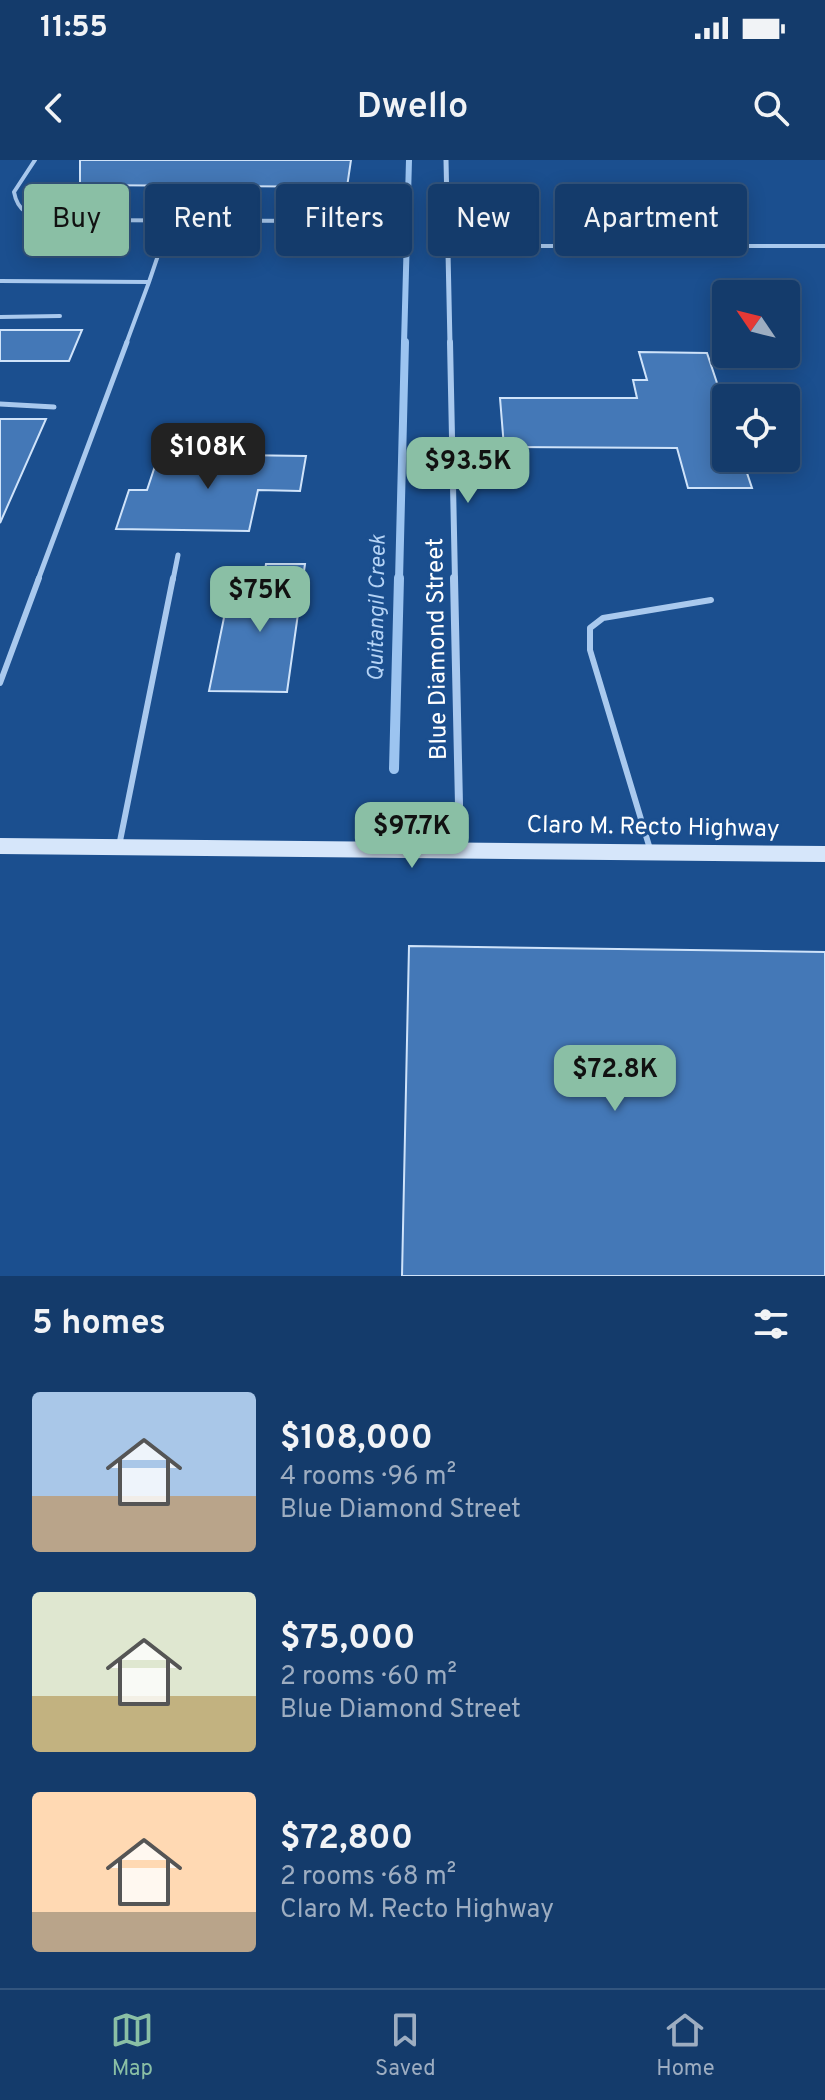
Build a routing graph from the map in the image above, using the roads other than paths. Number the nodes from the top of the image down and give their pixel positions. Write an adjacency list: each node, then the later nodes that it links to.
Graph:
1 (35, 160): 4 (lane)
2 (446, 160): 3 (street, Blue Diamond Street)
3 (446, 184)
4 (145, 222)
5 (539, 246): 6 (lane)
6 (825, 246)
7 (158, 256): 10 (lane)
8 (447, 256): 20 (street, Blue Diamond Street)
9 (0, 281): 10 (lane)
10 (149, 282): 17 (lane)
11 (60, 316): 12 (lane)
12 (0, 317)
13 (0, 404): 14 (lane)
14 (54, 407)
15 (178, 555): 19 (lane)
16 (711, 600): 21 (lane)
17 (0, 683)
18 (0, 846): 19 (main road, Claro M. Recto Highway)
19 (119, 846): 20 (main road, Claro M. Recto Highway)
20 (460, 850): 21 (main road, Claro M. Recto Highway)
21 (650, 851): 22 (main road, Claro M. Recto Highway)
22 (825, 854)

